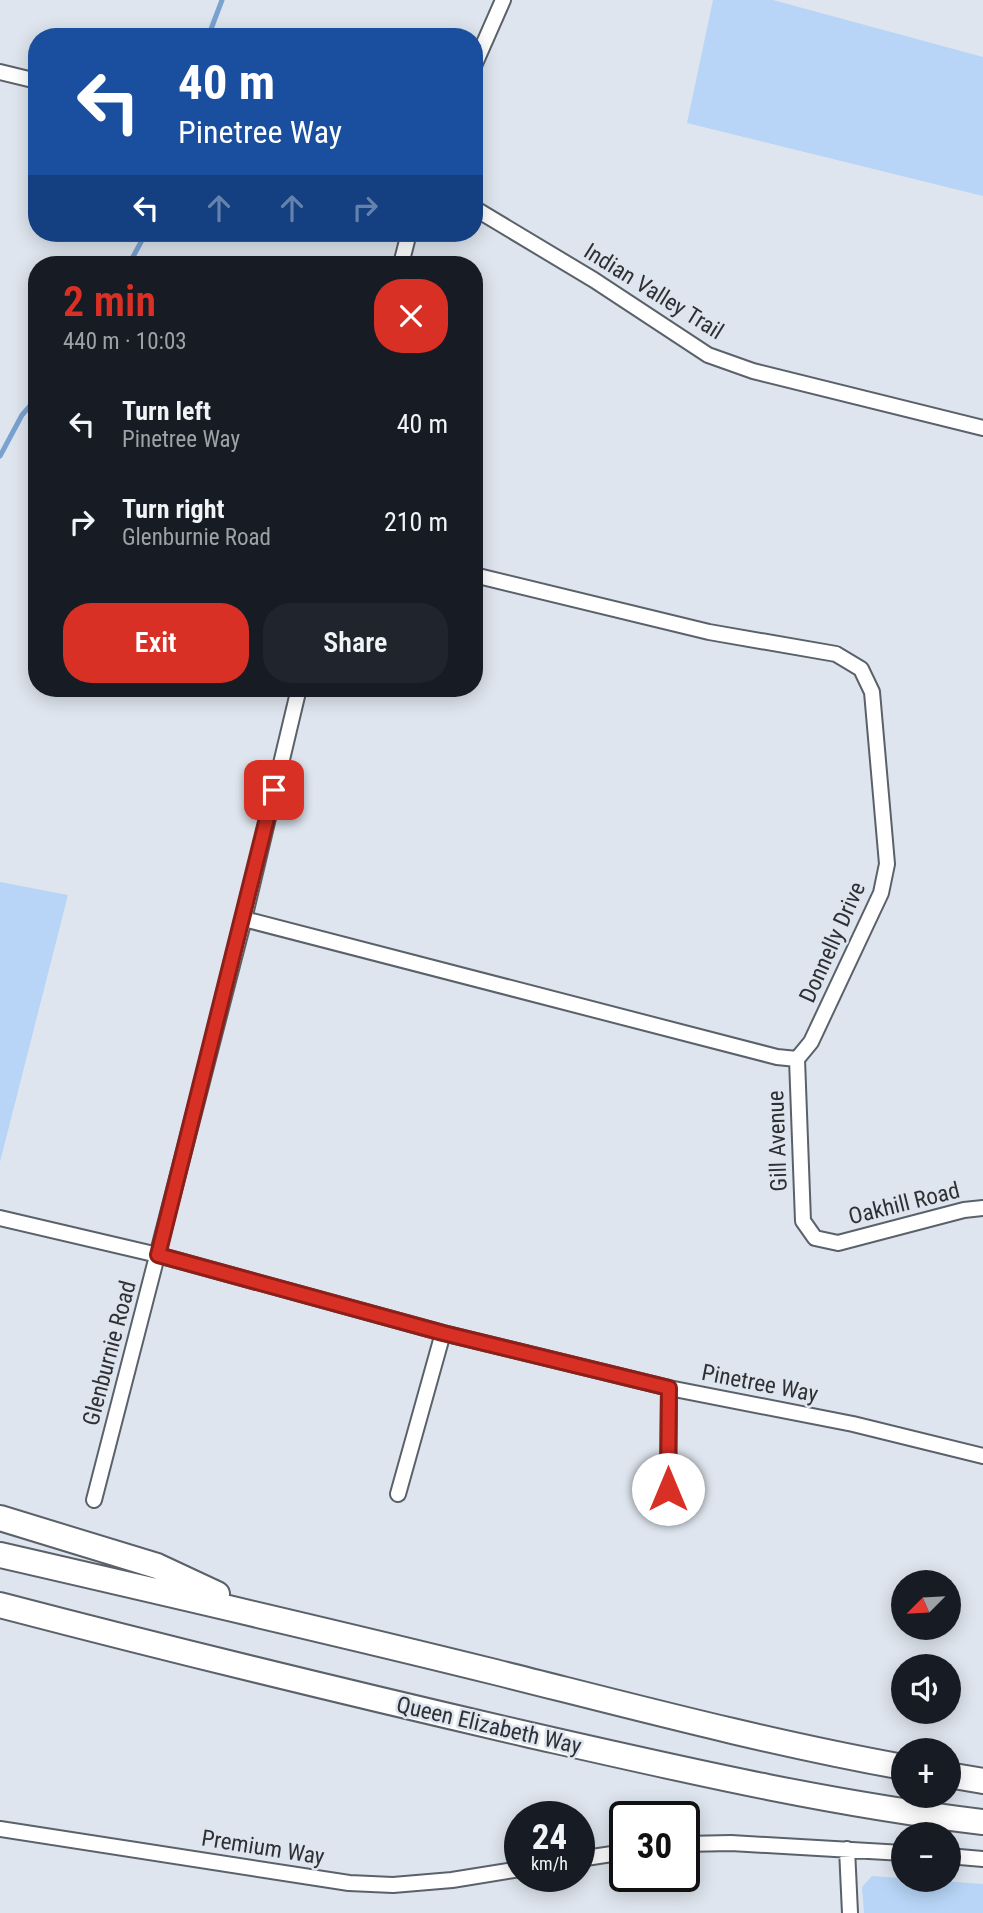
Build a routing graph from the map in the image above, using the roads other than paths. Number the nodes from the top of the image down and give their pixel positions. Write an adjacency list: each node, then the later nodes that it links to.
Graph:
1 (503, 0): 2 (street)
2 (483, 46)
3 (0, 72): 4 (street)
4 (28, 79)
5 (483, 213): 6 (street, Indian Valley Trail)
6 (983, 428)
7 (483, 577): 10 (street, Donnelly Drive)
8 (297, 697): 9 (street, Glenburnie Road)
9 (244, 919): 10 (street); 14 (street, Glenburnie Road)
10 (797, 1059): 13 (street, Gill Avenue)
11 (983, 1208): 13 (street, Oakhill Road)
12 (0, 1218): 14 (street, Pinetree Way)
13 (803, 1222)
14 (158, 1255): 15 (street, Pinetree Way); 20 (street, Glenburnie Road)
15 (443, 1333): 16 (street, Pinetree Way); 19 (street)
16 (669, 1388): 17 (street, Pinetree Way); 18 (street)
17 (983, 1456)
18 (668, 1489)
19 (398, 1494)
20 (94, 1500)
21 (0, 1518): 24 (highway)
22 (0, 1555): 24 (highway)
23 (0, 1605): 28 (highway, Queen Elizabeth Way)
24 (259, 1614): 25 (highway)
25 (891, 1765)
26 (961, 1777): 27 (highway)
27 (983, 1781)
28 (983, 1822)
29 (0, 1829): 35 (street, Premium Way)
30 (700, 1844): 31 (street)
31 (846, 1849): 32 (street); 36 (street)
32 (891, 1852)
33 (961, 1857): 34 (street)
34 (983, 1859)
35 (504, 1872)
36 (850, 1913)

